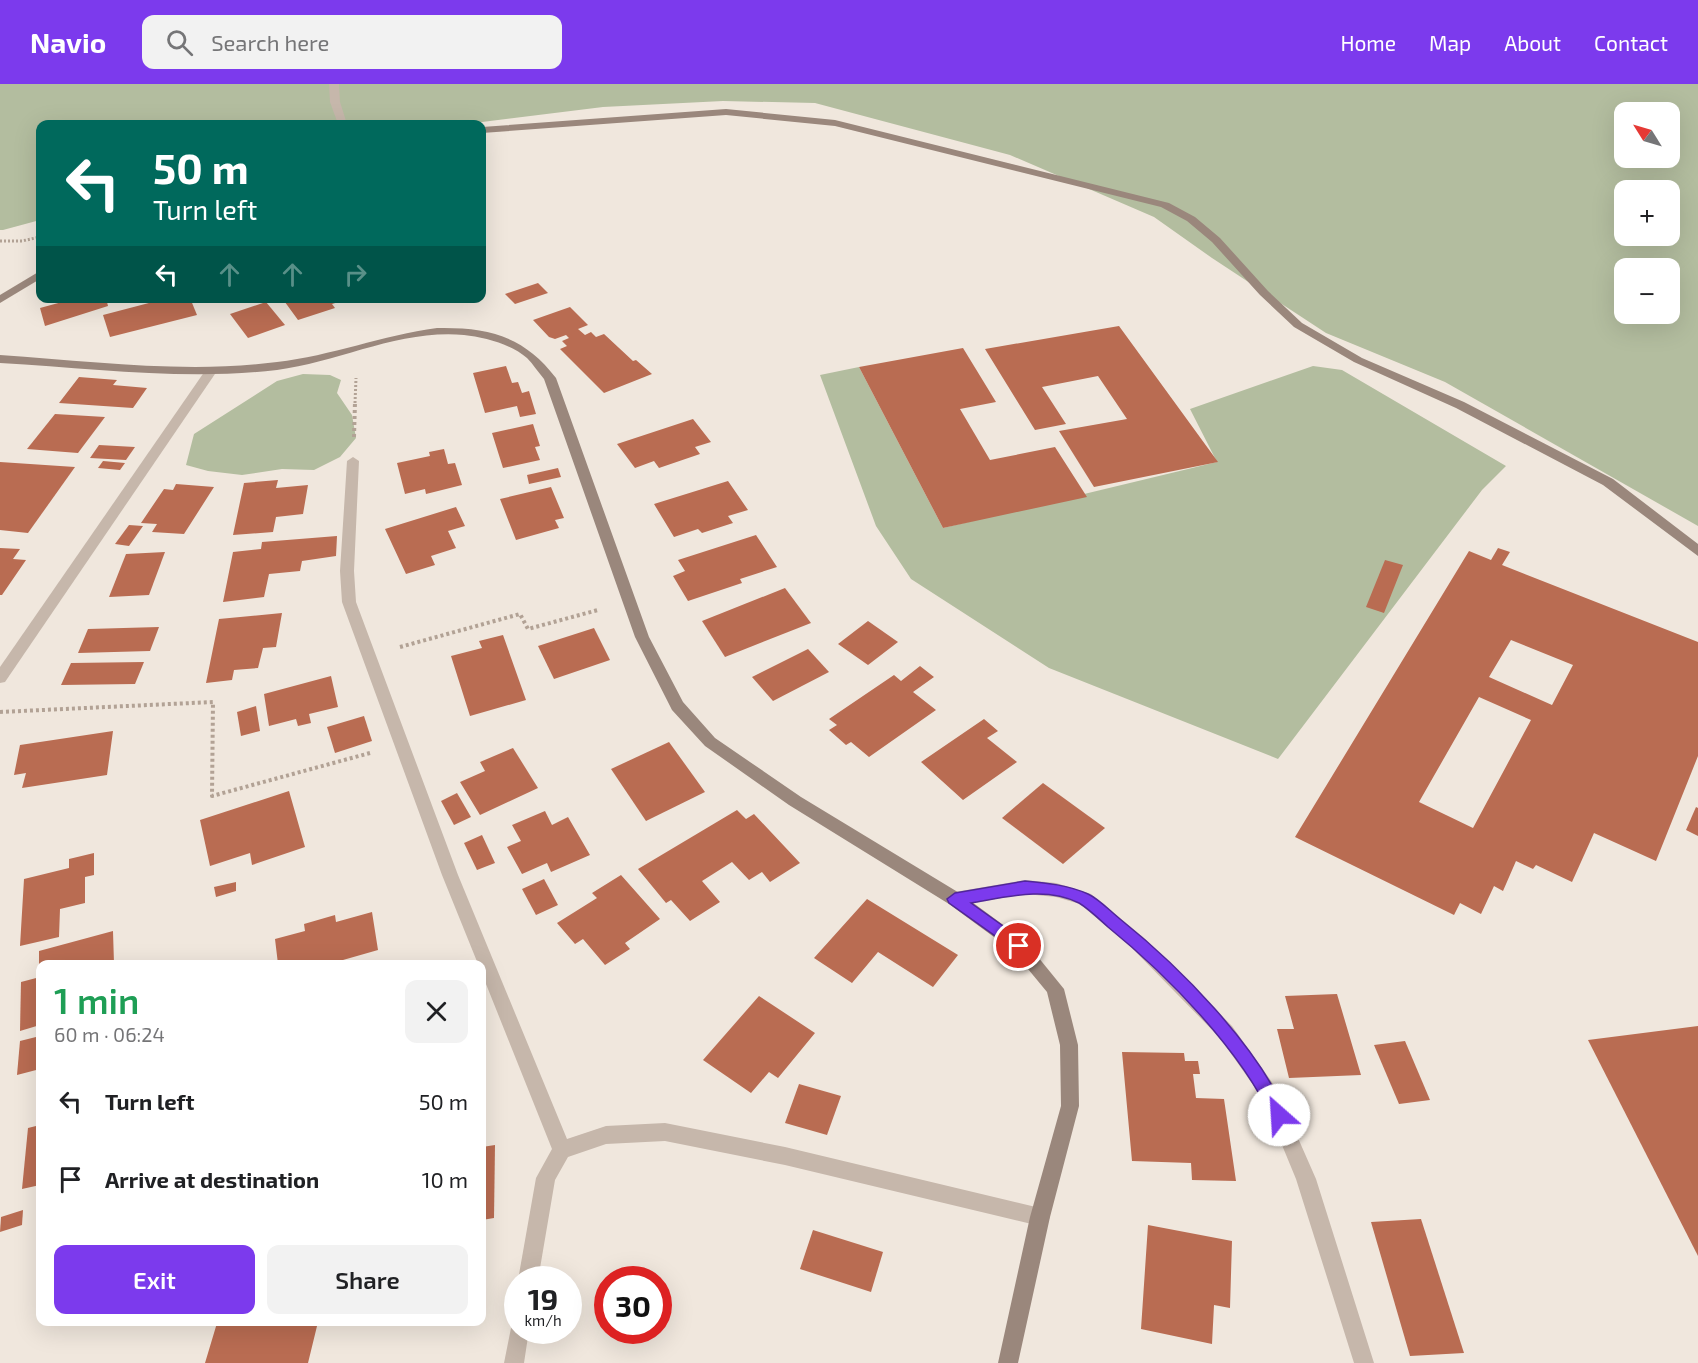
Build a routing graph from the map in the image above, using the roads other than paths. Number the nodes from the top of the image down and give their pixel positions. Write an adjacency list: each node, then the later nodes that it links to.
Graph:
1 (334, 84): 2 (street)
2 (342, 120)
3 (486, 130): 9 (street)
4 (36, 277): 5 (street)
5 (0, 300)
6 (0, 359): 7 (street)
7 (211, 371): 10 (street); 11 (street)
8 (353, 461): 12 (street)
9 (1698, 552)
10 (0, 678)
11 (955, 899): 15 (street); 20 (street)
12 (484, 960)
13 (486, 964): 14 (street)
14 (562, 1150): 15 (street); 16 (street)
15 (1040, 1216): 19 (street)
16 (530, 1266)
17 (517, 1344): 18 (street)
18 (514, 1363)
19 (1008, 1363)
20 (1364, 1363)

